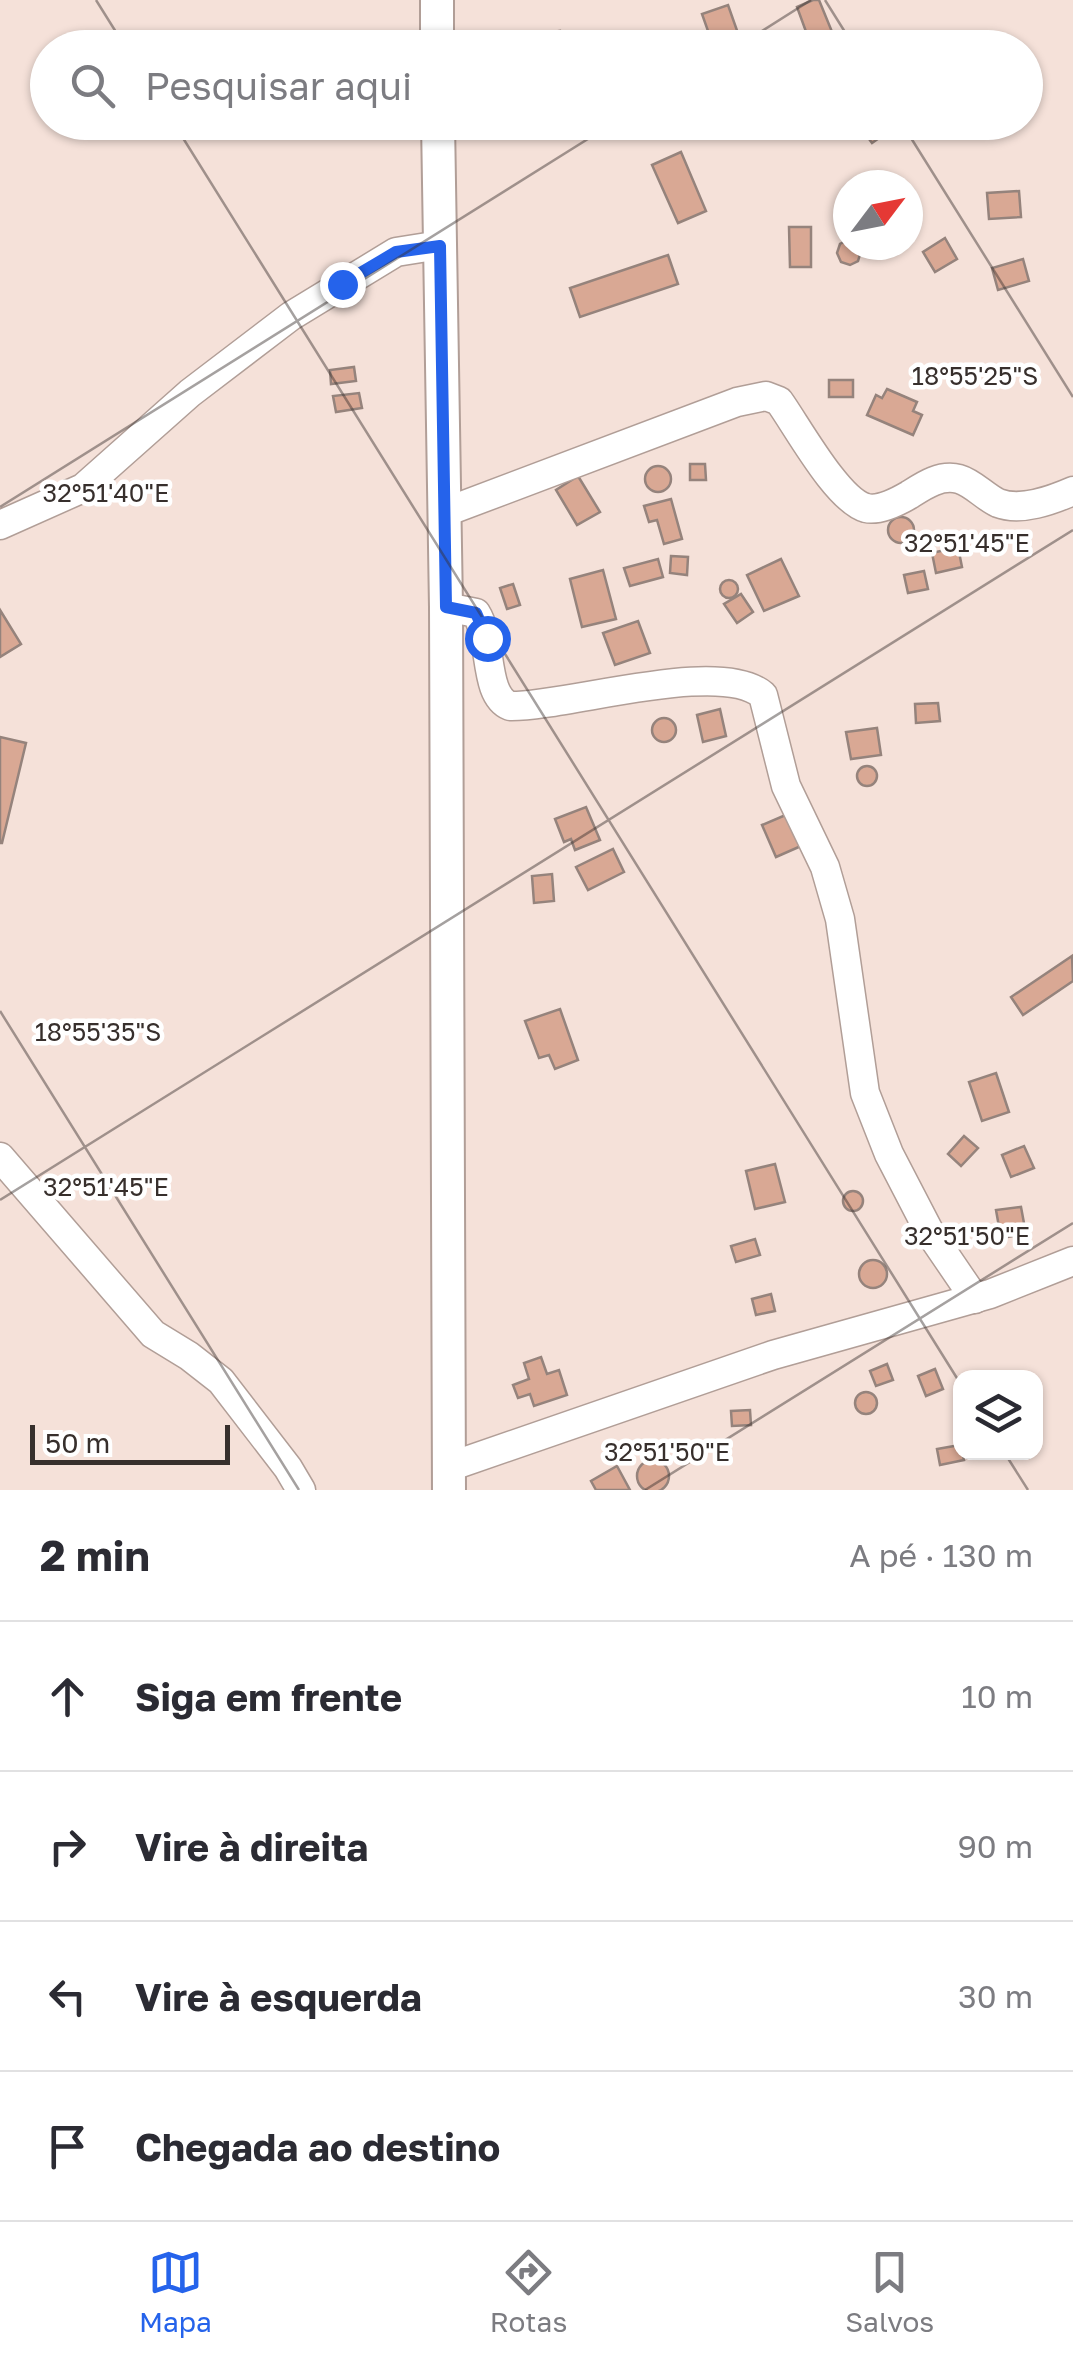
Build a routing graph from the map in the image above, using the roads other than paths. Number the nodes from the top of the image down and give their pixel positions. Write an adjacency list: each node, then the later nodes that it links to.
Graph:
1 (436, 0): 2 (street)
2 (437, 30)
3 (438, 140): 4 (street)
4 (440, 246): 6 (street); 7 (street)
5 (1073, 491): 6 (street)
6 (443, 514): 8 (street)
7 (0, 525)
8 (446, 607): 11 (street); 12 (street)
9 (0, 1157): 13 (street)
10 (1073, 1262): 11 (street)
11 (975, 1298): 12 (street)
12 (449, 1478)
13 (301, 1490)

